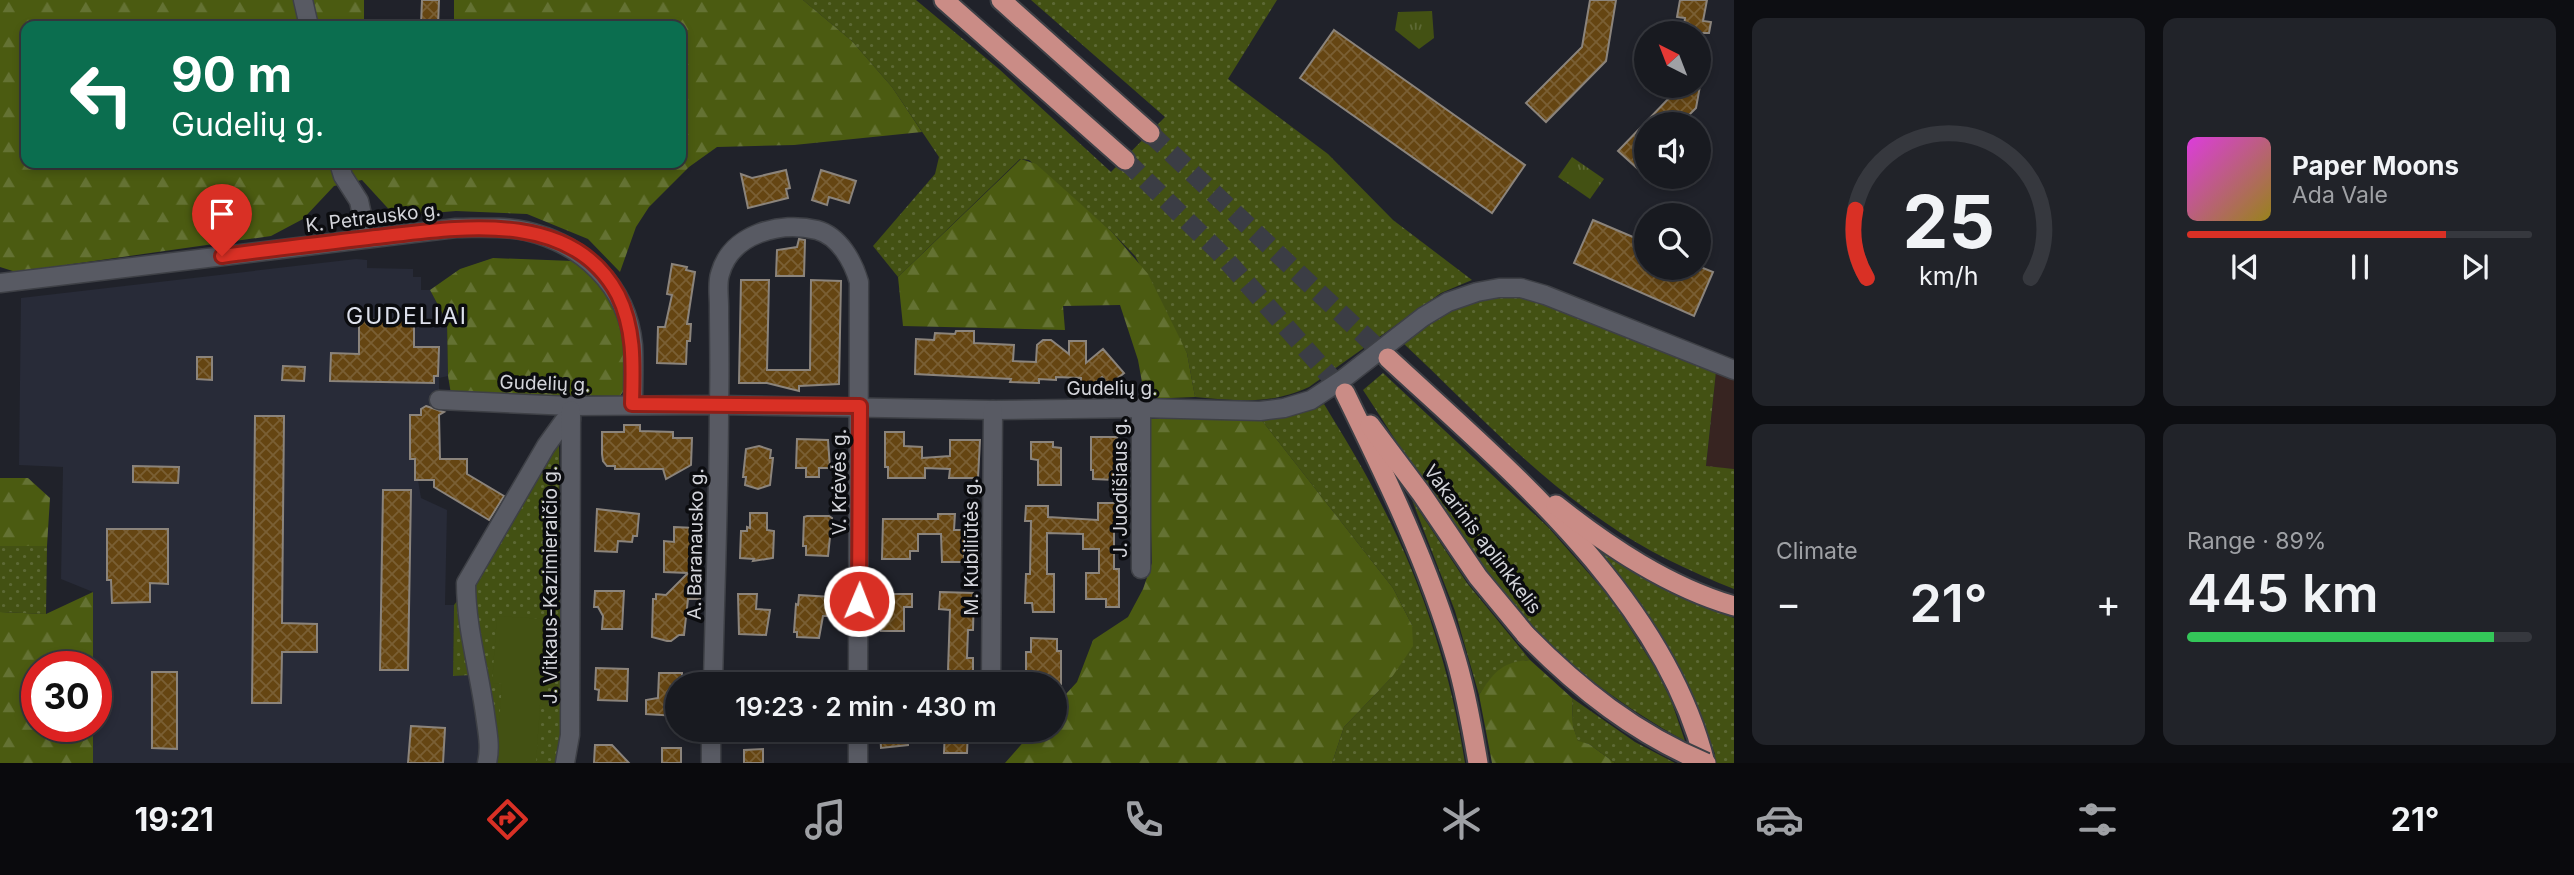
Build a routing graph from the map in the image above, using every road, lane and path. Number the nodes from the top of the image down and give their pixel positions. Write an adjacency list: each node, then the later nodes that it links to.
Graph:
1 (303, 0): 4 (street)
2 (944, 0): 6 (highway)
3 (1001, 0): 5 (highway)
4 (308, 21)
5 (1150, 133)
6 (1125, 160)
7 (341, 168): 8 (street)
8 (367, 238): 9 (street, K. Petrausko g.); 13 (street, K. Petrausko g.)
9 (0, 283)
10 (1388, 358): 19 (highway, Vakarinis aplinkkelis)
11 (1734, 370): 16 (street, Gudelių g.)
12 (439, 400): 18 (street, Gudelių g.)
13 (632, 404): 14 (street, Gudelių g.); 18 (street, Gudelių g.)
14 (719, 404): 15 (street, Gudelių g.); 15 (street, A. Baranausko g.); 22 (street, A. Baranausko g.)
15 (860, 406): 17 (street, Gudelių g.); 23 (street, V. Krėvės g.)
16 (1140, 408): 17 (street, Gudelių g.); 20 (street, J. Juodišiaus g.)
17 (993, 410): 24 (street, M. Kubiliūtės g.)
18 (571, 413): 27 (street); 28 (street, J. Vitkaus-Kazimieraičio g.)
19 (1497, 459): 21 (highway); 32 (highway, Vakarinis aplinkkelis)
20 (1141, 569)
21 (1734, 606)
22 (713, 672)
23 (858, 672)
24 (991, 672)
25 (711, 742): 29 (street)
26 (858, 742): 30 (street)
27 (487, 763)
28 (565, 763)
29 (710, 763)
30 (858, 763)
31 (1478, 763): 32 (highway, Vakarinis aplinkkelis, bridge)
32 (1706, 763)

